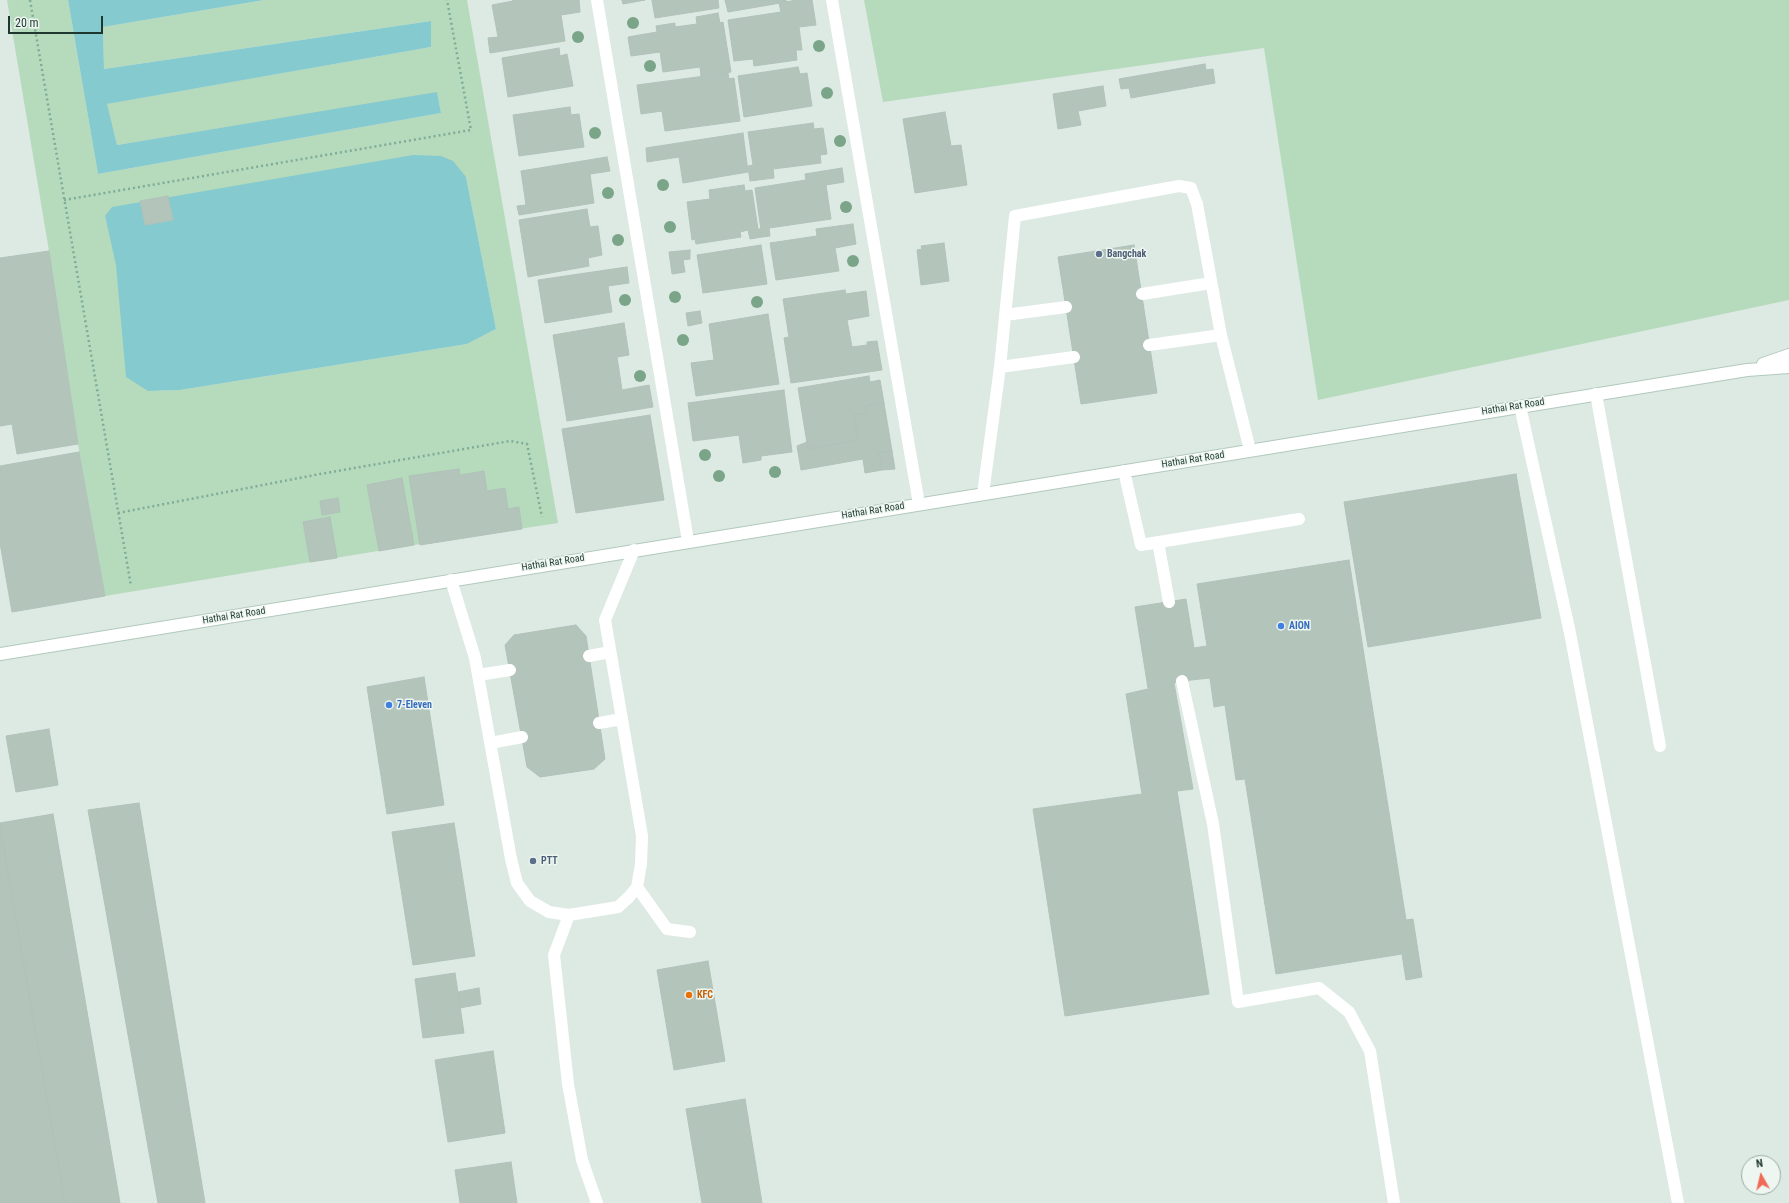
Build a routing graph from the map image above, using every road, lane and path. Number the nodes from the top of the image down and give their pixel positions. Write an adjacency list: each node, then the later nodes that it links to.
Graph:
1 (30, 0): 5 (path)
2 (447, 0): 5 (path)
3 (597, 0): 26 (main road)
4 (832, 0): 22 (main road)
5 (64, 200): 23 (path)
6 (1211, 283): 7 (main road); 9 (main road); 10 (main road)
7 (1142, 294)
8 (1066, 307): 9 (main road)
9 (1005, 315): 14 (main road)
10 (1221, 335): 11 (main road); 19 (main road)
11 (1149, 345)
12 (1789, 355): 16 (main road, Hathai Rat Road)
13 (1074, 357): 14 (main road)
14 (1000, 367): 21 (main road)
15 (1789, 367): 16 (main road, Hathai Rat Road)
16 (1747, 370): 17 (main road, Hathai Rat Road)
17 (1596, 394): 18 (main road, Hathai Rat Road); 42 (main road)
18 (1520, 406): 19 (main road, Hathai Rat Road); 48 (main road)
19 (1250, 450): 20 (main road, Hathai Rat Road)
20 (1124, 471): 21 (main road, Hathai Rat Road); 27 (main road)
21 (983, 494): 22 (main road, Hathai Rat Road)
22 (919, 504): 26 (main road, Hathai Rat Road)
23 (118, 513): 24 (path); 30 (path)
24 (542, 517)
25 (1299, 518): 27 (main road)
26 (688, 542): 28 (main road, Hathai Rat Road)
27 (1158, 542): 31 (main road)
28 (634, 550): 29 (main road, Hathai Rat Road); 32 (main road)
29 (451, 580): 33 (main road, Hathai Rat Road); 36 (main road)
30 (131, 586)
31 (1168, 602)
32 (610, 652): 34 (main road); 38 (main road)
33 (0, 654)
34 (589, 656)
35 (510, 670): 36 (main road)
36 (478, 675): 41 (main road)
37 (1182, 681): 47 (main road)
38 (622, 719): 39 (main road); 43 (main road)
39 (599, 723)
40 (522, 737): 41 (main road)
41 (490, 743): 44 (main road)
42 (1660, 746)
43 (637, 887): 44 (main road); 45 (main road)
44 (569, 915): 46 (main road)
45 (690, 932)
46 (597, 1203)
47 (1394, 1203)
48 (1678, 1203)

